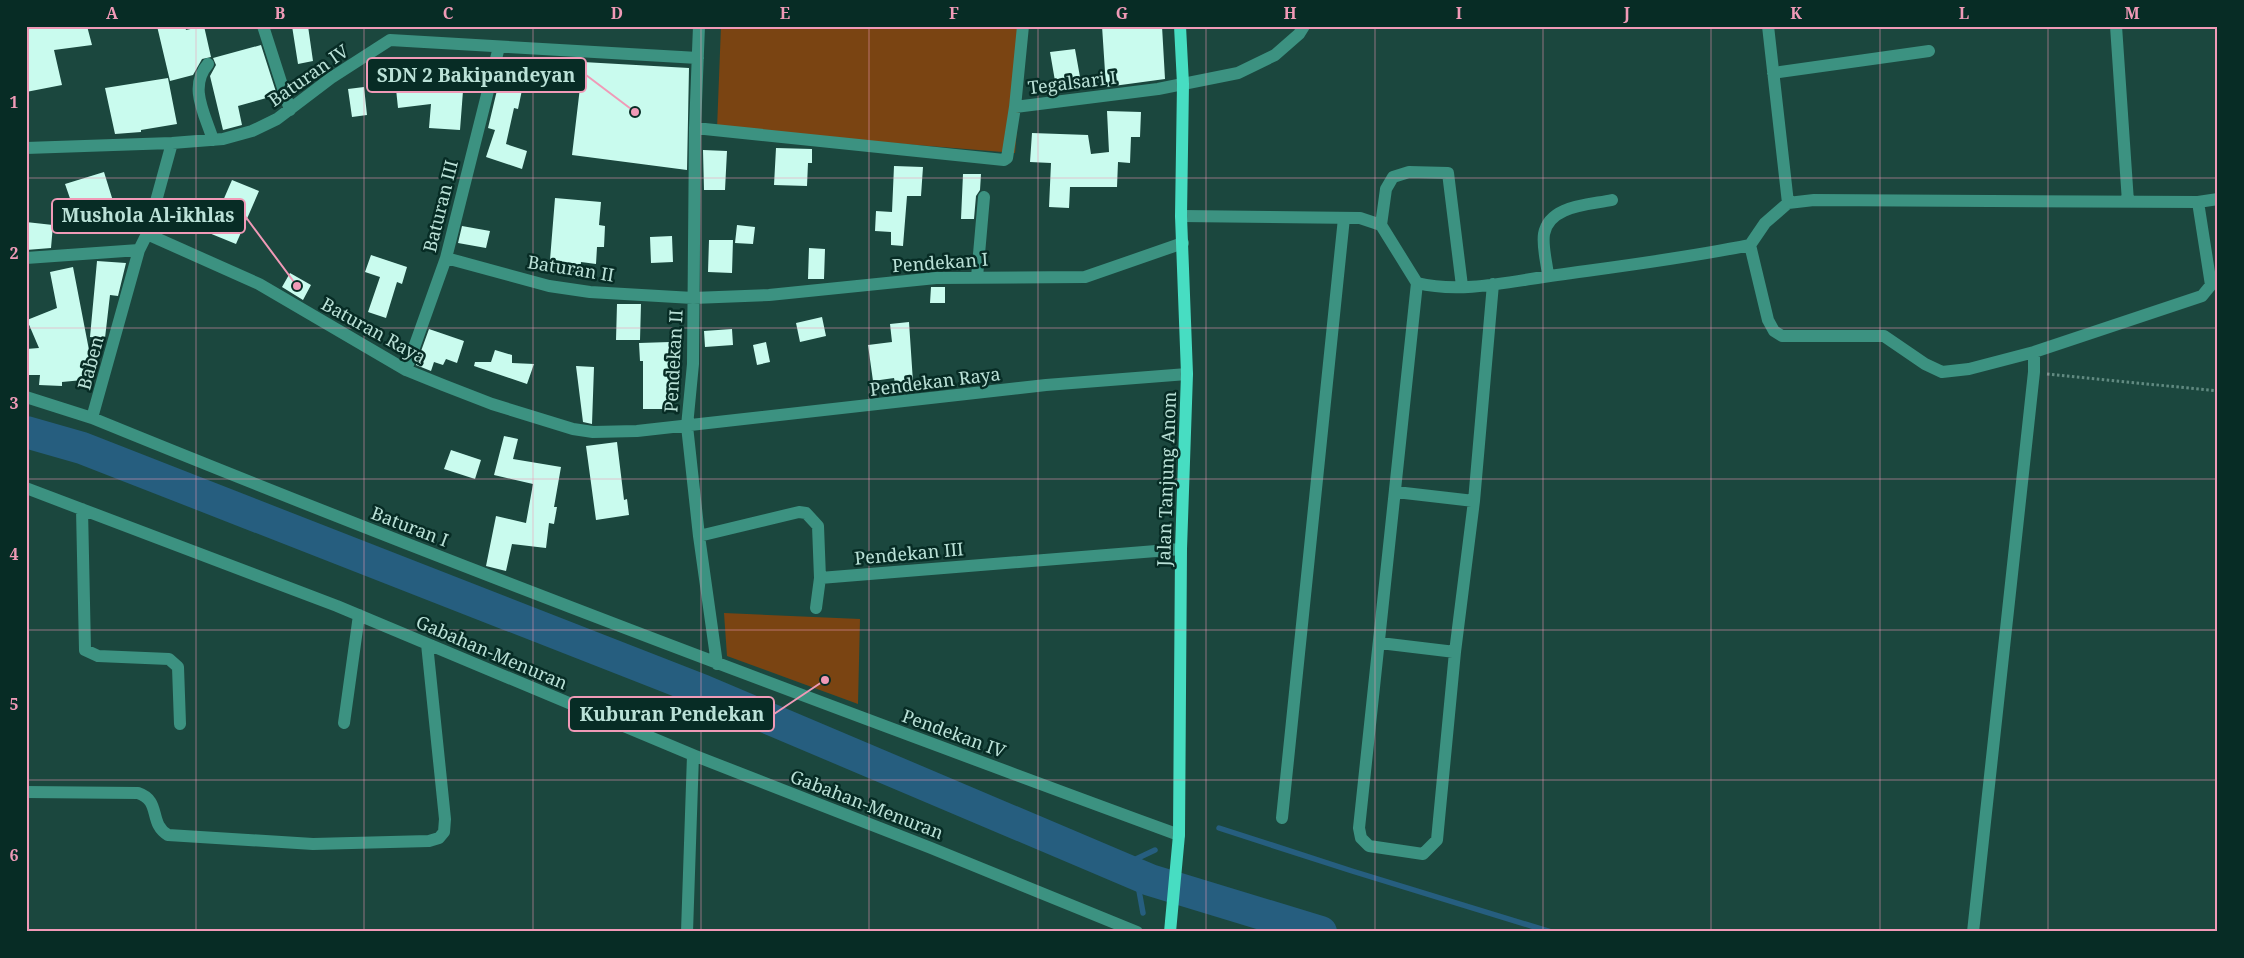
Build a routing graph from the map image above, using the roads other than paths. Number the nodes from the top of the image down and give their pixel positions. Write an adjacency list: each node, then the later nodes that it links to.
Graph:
1 (263, 26): 17 (street)
2 (389, 26): 9 (street)
3 (699, 26): 12 (street, Pendekan II)
4 (1023, 26): 16 (street, Tegalsari I)
5 (1180, 26): 15 (main road, Jalan Tanjung Anom)
6 (1304, 26): 15 (street, Tegalsari I)
7 (1768, 26): 14 (street)
8 (2116, 26): 25 (street)
9 (390, 40): 10 (street); 17 (street, Baturan IV)
10 (499, 47): 12 (street); 36 (street, Baturan III)
11 (1929, 51): 14 (street)
12 (698, 58): 18 (street, Pendekan II)
13 (208, 64): 19 (street)
14 (1773, 72): 27 (street)
15 (1183, 84): 16 (street, Tegalsari I); 28 (main road, Jalan Tanjung Anom)
16 (1015, 107): 18 (street)
17 (290, 110): 19 (street, Baturan IV)
18 (695, 128): 42 (street, Pendekan II)
19 (213, 140): 20 (street, Baturan IV)
20 (172, 144): 21 (street, Baturan IV); 31 (street)
21 (26, 148)
22 (984, 196): 38 (street)
23 (2218, 199): 26 (street)
24 (1612, 200): 37 (street)
25 (2128, 202): 26 (street); 27 (street)
26 (2198, 202): 43 (street)
27 (1788, 203): 33 (street)
28 (1182, 216): 29 (street); 32 (main road, Jalan Tanjung Anom)
29 (1344, 218): 30 (street); 66 (street)
30 (1381, 225): 39 (street); 41 (street)
31 (147, 234): 34 (street, Baben); 44 (street, Baturan Raya)
32 (1183, 243): 38 (street, Pendekan I); 45 (main road, Jalan Tanjung Anom)
33 (1750, 245): 37 (street); 43 (street)
34 (139, 250): 35 (street); 47 (street, Baben)
35 (26, 258)
36 (446, 258): 42 (street, Baturan II); 44 (street, Baturan III)
37 (1548, 276): 40 (street)
38 (977, 277): 42 (street, Pendekan I)
39 (1417, 283): 41 (street); 50 (street)
40 (1493, 284): 41 (street); 51 (street)
41 (1462, 286)
42 (693, 298): 48 (street, Pendekan II)
43 (2034, 352): 71 (street)
44 (406, 370): 48 (street, Baturan Raya)
45 (1187, 374): 48 (street, Pendekan Raya); 54 (main road, Jalan Tanjung Anom)
46 (26, 397): 47 (street, Baben)
47 (92, 418): 61 (street, Baturan I)
48 (688, 426): 53 (street, Pendekan II)
49 (26, 488): 52 (street, Gabahan-Menuran)
50 (1396, 492): 51 (street); 58 (street)
51 (1474, 501): 60 (street)
52 (82, 509): 57 (street, Gabahan-Menuran); 63 (street)
53 (699, 536): 55 (street); 61 (street, Pendekan II)
54 (1181, 549): 55 (street, Pendekan III); 67 (main road, Jalan Tanjung Anom)
55 (820, 578): 56 (street)
56 (816, 608)
57 (359, 615): 59 (street, Gabahan-Menuran); 62 (street)
58 (1380, 643): 60 (street); 60 (street)
59 (427, 644): 64 (street, Gabahan-Menuran); 65 (street)
60 (1455, 652)
61 (717, 664): 67 (street, Pendekan IV)
62 (344, 723)
63 (180, 724)
64 (693, 755): 68 (street); 69 (street, Gabahan-Menuran)
65 (26, 792)
66 (1282, 818)
67 (1179, 835): 70 (main road, Jalan Tanjung Anom)
68 (687, 932)
69 (1137, 932)
70 (1170, 932)
71 (1973, 932)

